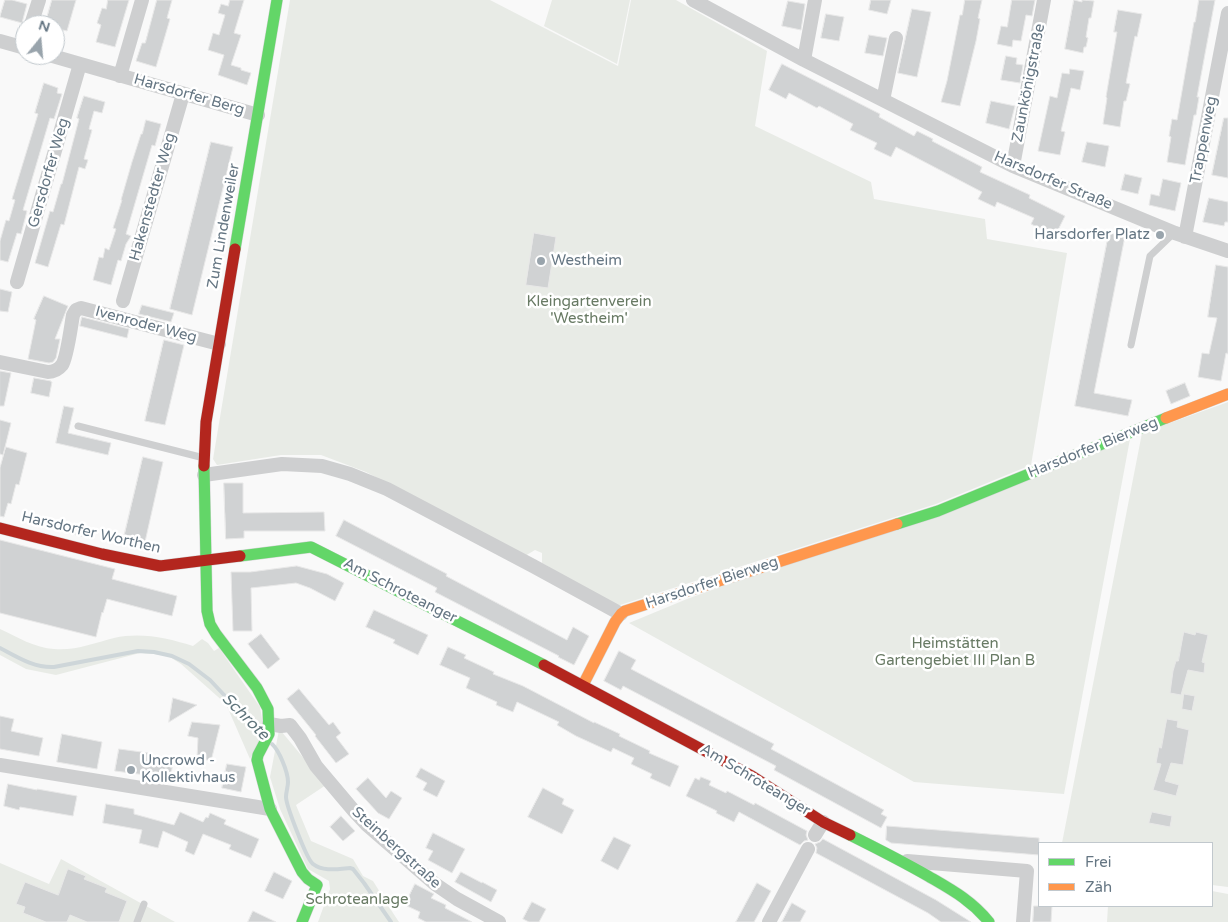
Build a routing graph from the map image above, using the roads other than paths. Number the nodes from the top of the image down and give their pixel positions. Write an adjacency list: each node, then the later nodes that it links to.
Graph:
1 (39, 0): 8 (street)
2 (142, 0): 15 (street, Harsdorfer Berg)
3 (277, 0): 18 (street, Zum Lindenweiler)
4 (692, 0): 13 (street, Harsdorfer Straße)
5 (815, 0): 13 (street)
6 (1044, 0): 19 (street, Zaunkönigstraße)
7 (1228, 14): 20 (street, Trappenweg)
8 (34, 15)
9 (896, 38): 17 (street)
10 (0, 41): 11 (street)
11 (15, 45)
12 (65, 60): 14 (street, Harsdorfer Berg)
13 (804, 60): 17 (street, Harsdorfer Straße)
14 (80, 64): 15 (street, Harsdorfer Berg); 22 (street, Gersdorfer Weg)
15 (120, 76): 16 (street, Harsdorfer Berg)
16 (183, 94): 18 (street, Harsdorfer Berg); 23 (street, Hakenstedter Weg)
17 (883, 100): 19 (street, Harsdorfer Straße)
18 (258, 115): 24 (street, Zum Lindenweiler)
19 (1013, 166): 20 (street, Harsdorfer Straße)
20 (1180, 234): 21 (street, Harsdorfer Straße); 25 (lane)
21 (1228, 251)
22 (17, 282)
23 (123, 301)
24 (218, 344): 26 (street, Ivenroder Weg); 29 (street, Zum Lindenweiler)
25 (1132, 345)
26 (0, 362)
27 (1228, 394): 33 (street, Harsdorfer Bierweg)
28 (78, 426): 29 (lane)
29 (204, 458): 30 (street, Zum Lindenweiler)
30 (204, 476): 32 (street, Zum Lindenweiler); 33 (street)
31 (0, 528): 32 (street, Harsdorfer Worthen)
32 (205, 560): 34 (street, Am Schroteanger); 35 (street)
33 (621, 614): 34 (street)
34 (583, 685): 38 (street, Am Schroteanger)
35 (269, 729): 37 (street); 45 (street, Steinbergstraße)
36 (0, 765): 37 (street)
37 (270, 809): 44 (street)
38 (823, 822): 39 (street); 41 (street, Am Schroteanger)
39 (815, 835)
40 (808, 849): 46 (street)
41 (900, 860): 47 (street, Am Schroteanger); 48 (street, Am Schroteanger)
42 (144, 904): 43 (lane)
43 (137, 922)
44 (302, 922)
45 (499, 922)
46 (769, 922)
47 (989, 922)
48 (1023, 922)

